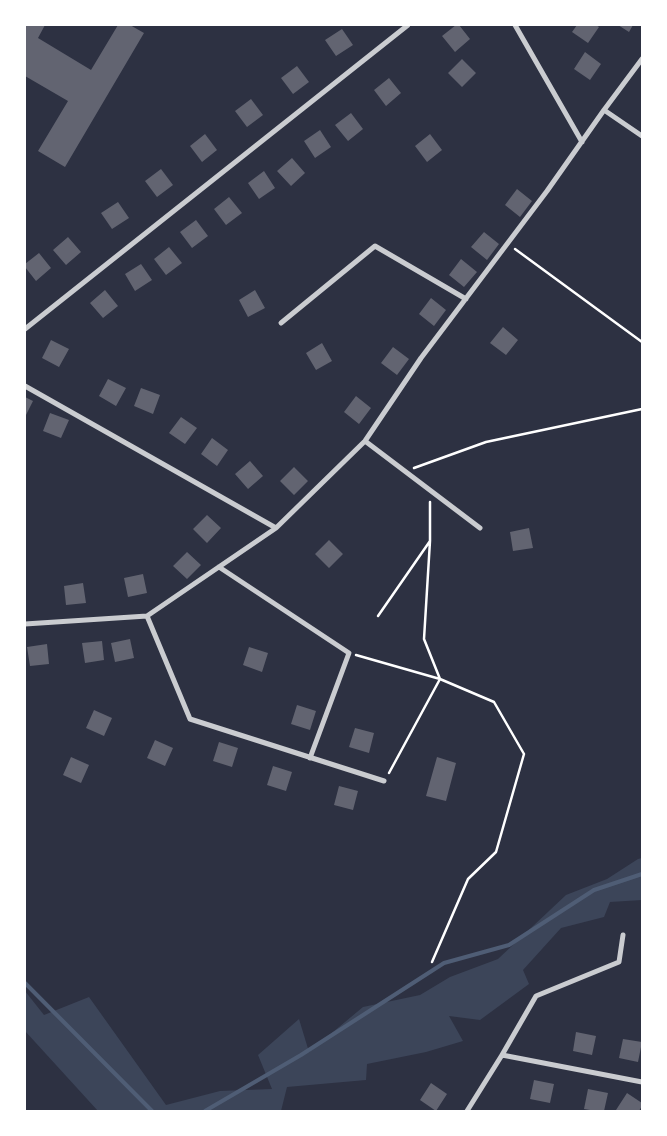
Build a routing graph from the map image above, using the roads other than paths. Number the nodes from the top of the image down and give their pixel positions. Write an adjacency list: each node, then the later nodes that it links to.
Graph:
1 (408, 25): 9 (street)
2 (515, 25): 6 (street)
3 (642, 59): 4 (street)
4 (604, 110): 5 (street); 6 (street)
5 (642, 136)
6 (582, 142): 7 (street)
7 (466, 299): 8 (street); 11 (street)
8 (281, 323)
9 (25, 329)
10 (25, 386): 12 (street)
11 (365, 441): 12 (street); 13 (street)
12 (276, 528): 14 (street)
13 (480, 528)
14 (219, 566): 15 (street); 17 (street)
15 (147, 616): 16 (street); 17 (street)
16 (25, 624)
17 (310, 758): 18 (street)
18 (384, 781)
19 (623, 935): 20 (street)
20 (502, 1055): 21 (street); 22 (street)
21 (642, 1082)
22 (467, 1111)

